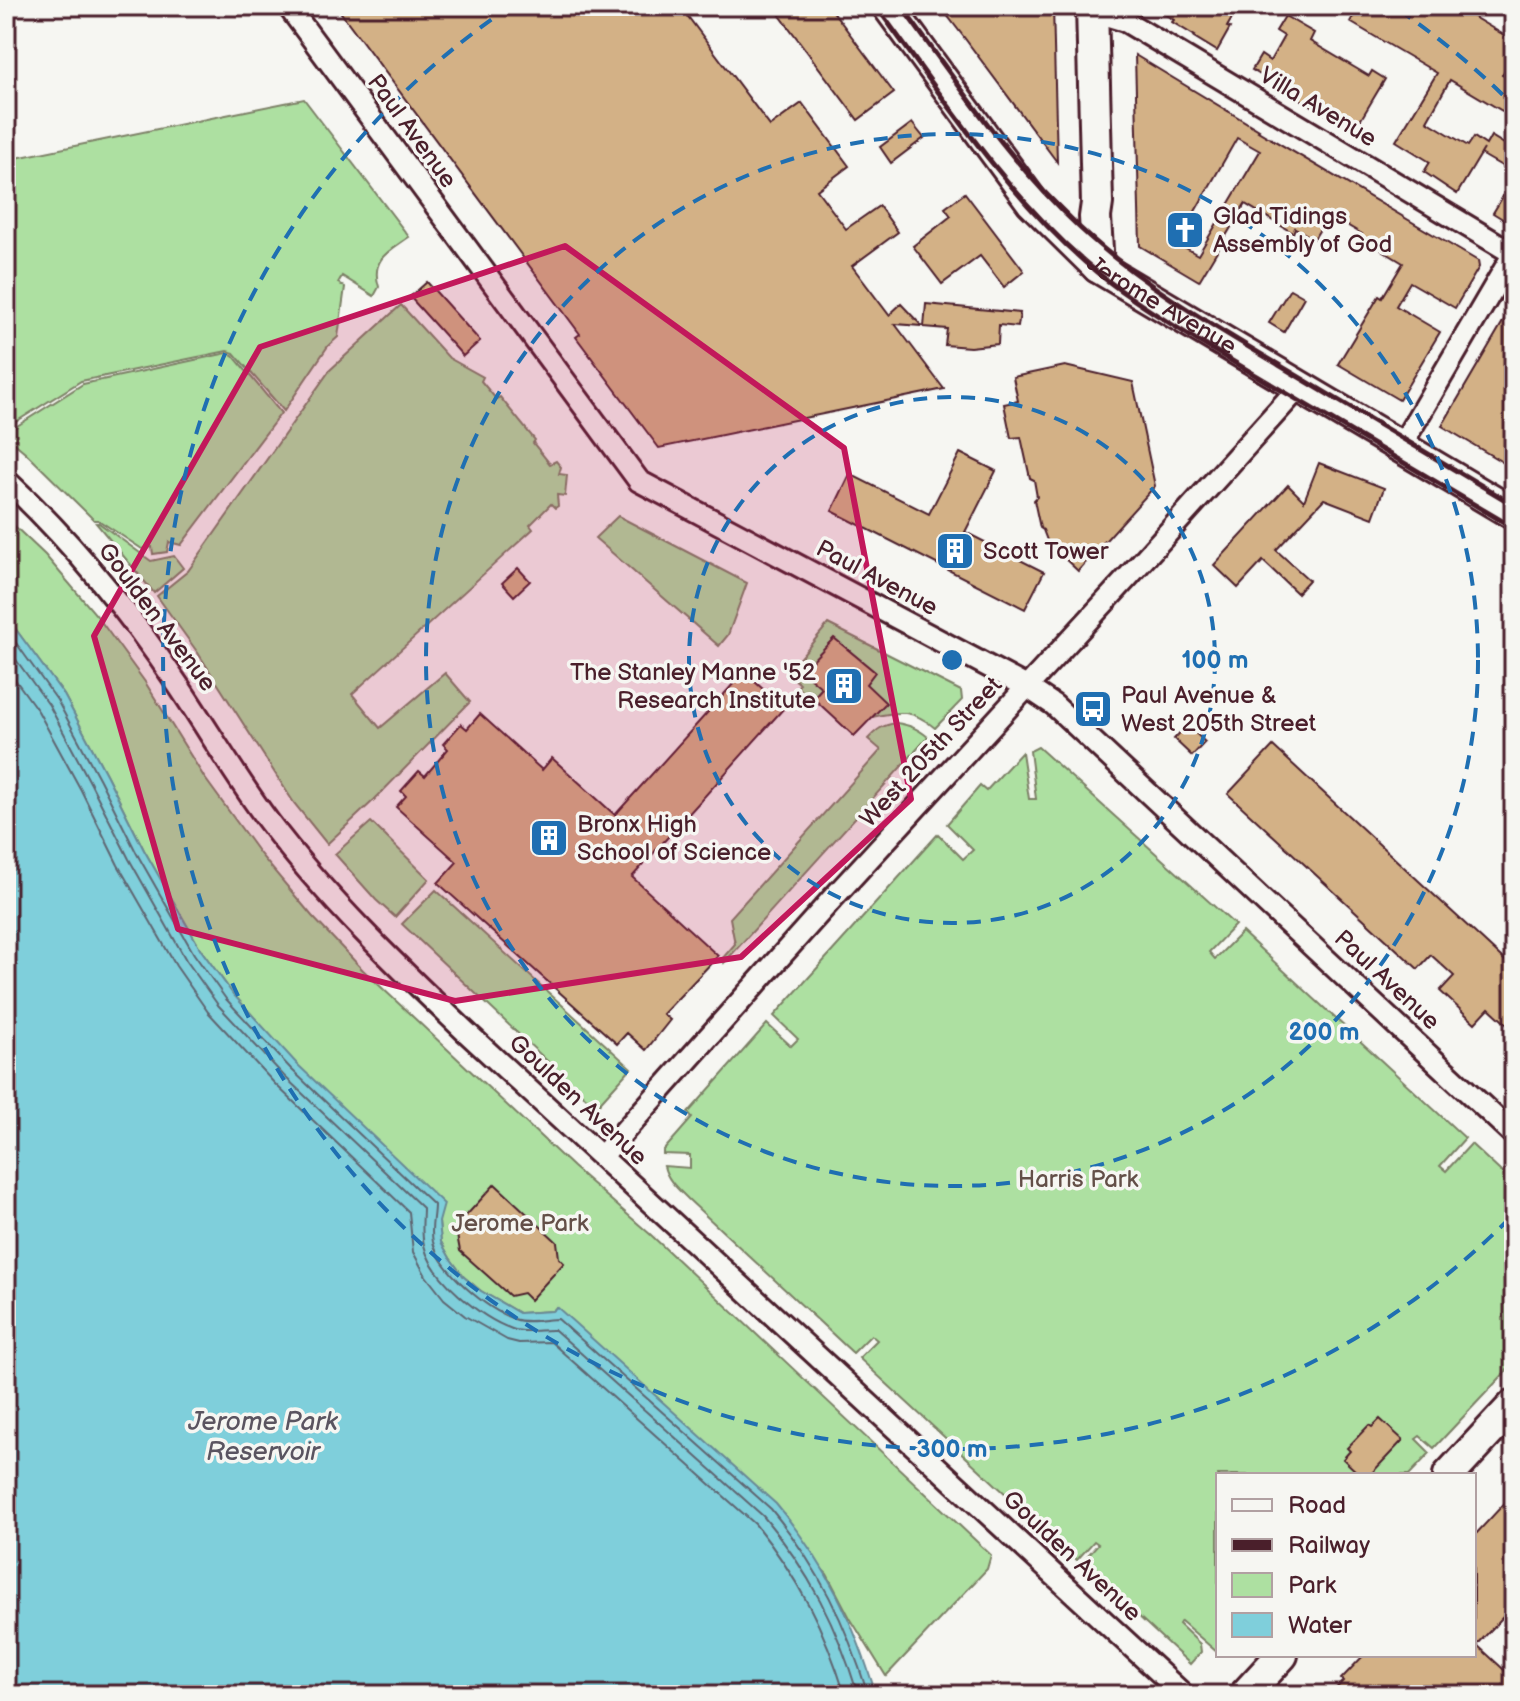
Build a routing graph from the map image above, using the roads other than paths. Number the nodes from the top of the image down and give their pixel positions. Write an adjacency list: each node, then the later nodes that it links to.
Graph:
1 (288, 6): 10 (street, Paul Avenue)
2 (888, 6): 5 (main road, Jerome Avenue)
3 (1092, 8): 4 (street, Villa Avenue); 5 (main road)
4 (1514, 254): 7 (street)
5 (1098, 267): 6 (main road, Jerome Avenue)
6 (1301, 385): 7 (main road, Jerome Avenue); 10 (street, West 205th Street)
7 (1401, 446): 9 (main road, Jerome Avenue)
8 (6, 480): 12 (street, Goulden Avenue)
9 (1514, 514)
10 (1027, 687): 11 (street, Paul Avenue); 12 (street, West 205th Street)
11 (1514, 1135)
12 (602, 1156): 16 (street, Goulden Avenue)
13 (1514, 1405): 14 (main road)
14 (1451, 1473)
15 (1280, 1657): 17 (main road)
16 (1184, 1695)
17 (1245, 1695)

